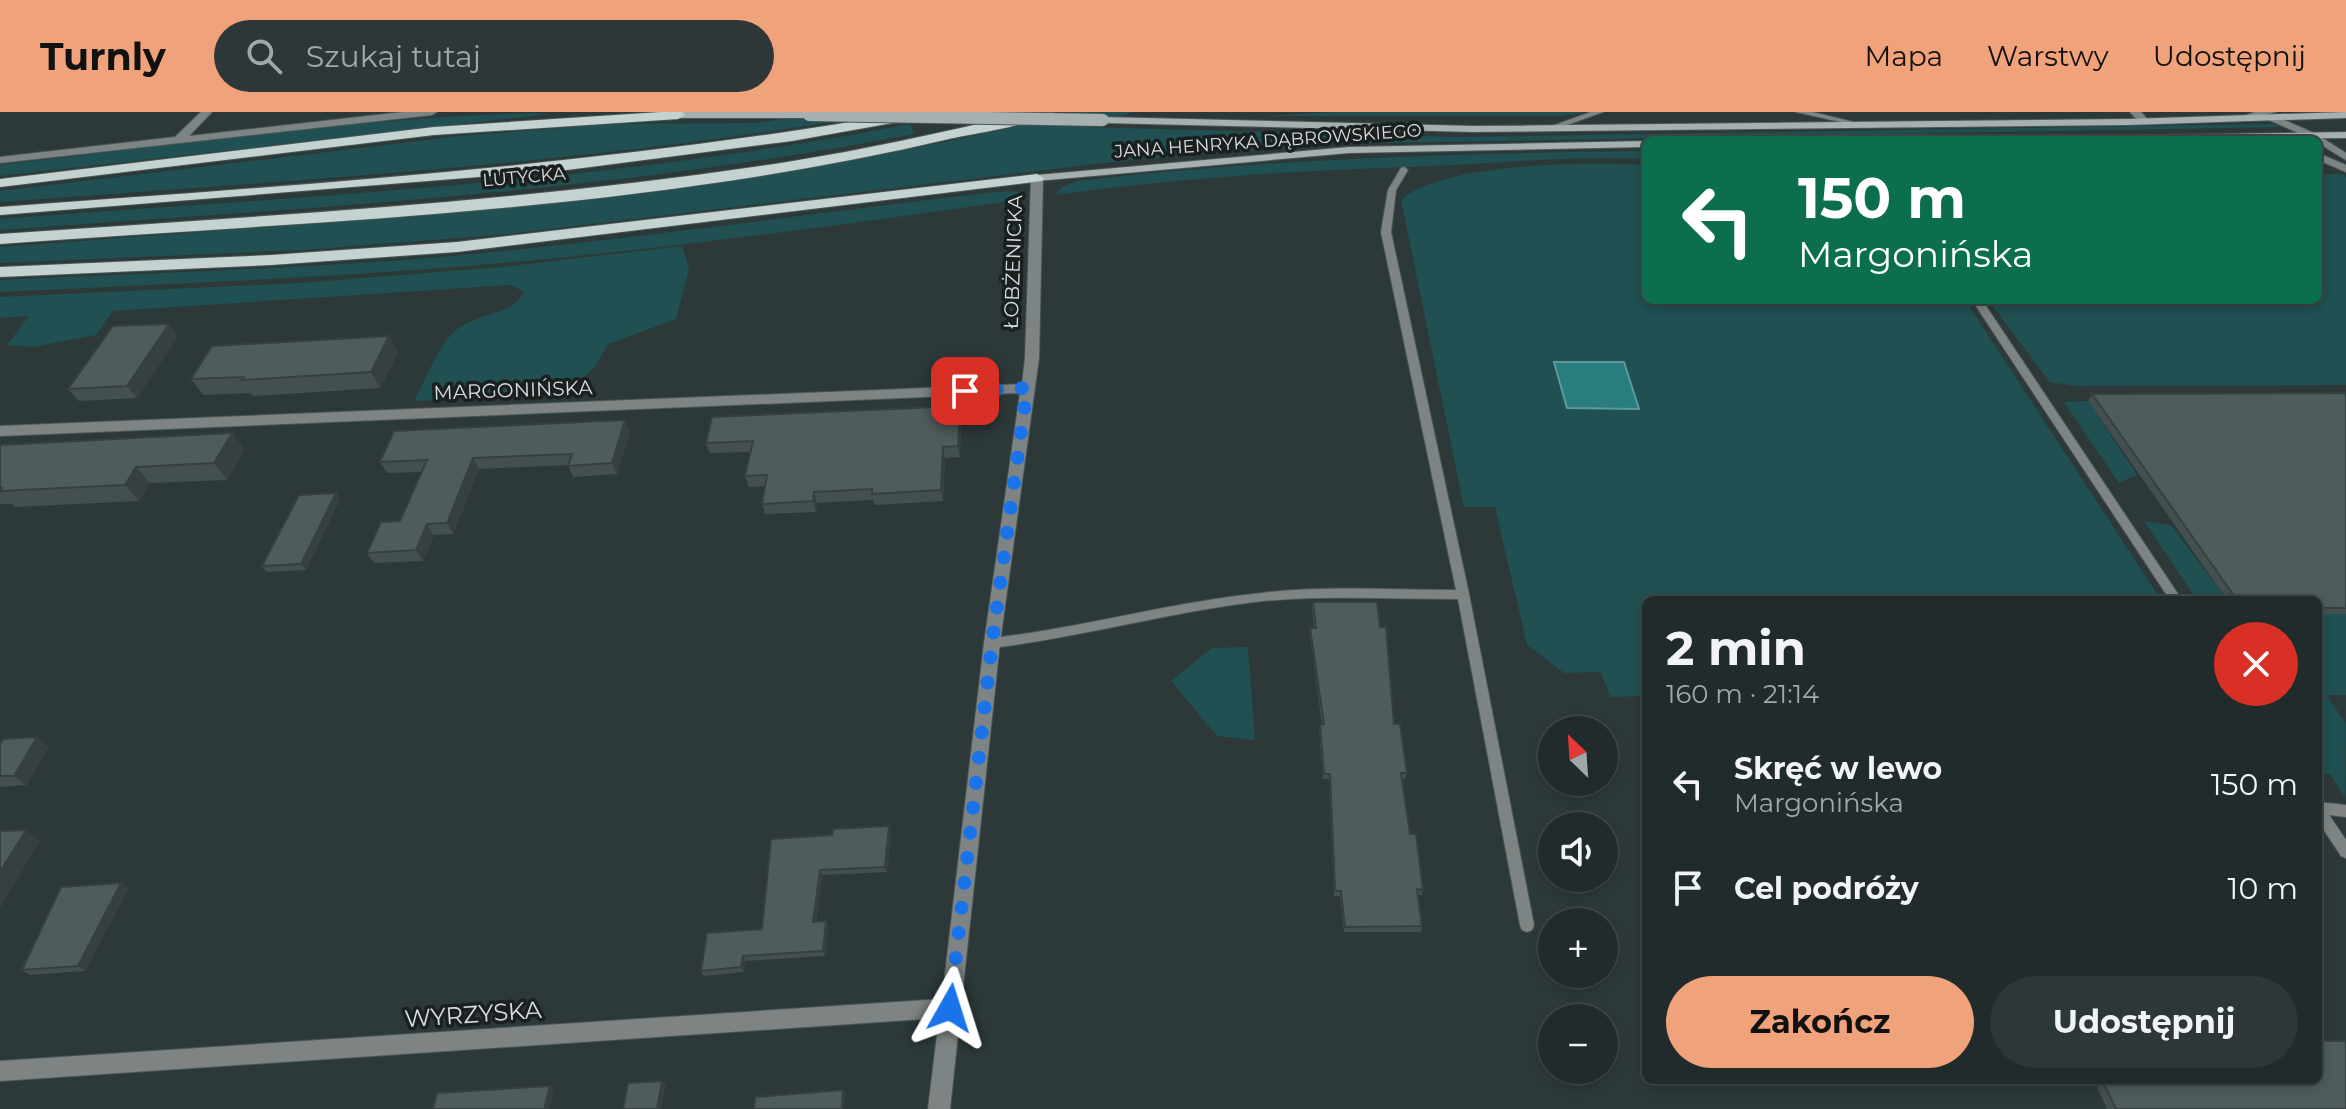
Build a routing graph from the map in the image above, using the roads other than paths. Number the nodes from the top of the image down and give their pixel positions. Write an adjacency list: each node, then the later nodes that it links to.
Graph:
1 (207, 112): 18 (street)
2 (432, 112): 18 (street)
3 (648, 112): 10 (street)
4 (931, 112): 28 (main road, LUTYCKA)
5 (1047, 112): 29 (main road, LUTYCKA)
6 (1599, 112): 15 (lane)
7 (1800, 112): 14 (lane)
8 (2135, 112): 13 (street)
9 (769, 113): 10 (main road, JANA HENRYKA DĄBROWSKIEGO); 15 (main road, JANA HENRYKA DĄBROWSKIEGO, bridge)
10 (678, 115): 27 (main road)
11 (2270, 115): 12 (main road, JANA HENRYKA DĄBROWSKIEGO); 13 (main road, JANA HENRYKA DĄBROWSKIEGO); 17 (lane)
12 (2346, 115)
13 (2145, 122): 14 (main road, JANA HENRYKA DĄBROWSKIEGO)
14 (1873, 125): 15 (main road, JANA HENRYKA DĄBROWSKIEGO)
15 (1550, 128)
16 (2346, 135): 17 (main road)
17 (2313, 136)
18 (179, 139): 23 (street)
19 (2322, 142): 21 (lane)
20 (1642, 144): 26 (main road, JANA HENRYKA DĄBROWSKIEGO)
21 (2346, 157)
22 (2322, 158): 24 (street)
23 (0, 160)
24 (2346, 169)
25 (1404, 170): 34 (lane)
26 (1037, 178): 30 (main road); 32 (street, ŁOBŻENICKA)
27 (0, 183)
28 (0, 211)
29 (0, 239)
30 (0, 272)
31 (1980, 304): 35 (lane)
32 (1027, 388): 33 (street, MARGONIŃSKA); 36 (street, ŁOBŻENICKA)
33 (0, 431)
34 (1463, 594): 36 (lane); 41 (lane)
35 (2173, 596)
36 (992, 643): 42 (street, ŁOBŻENICKA)
37 (2322, 809): 38 (lane)
38 (2346, 811)
39 (2322, 815): 40 (lane)
40 (2346, 852)
41 (1527, 925)
42 (950, 1008): 43 (street, WYRZYSKA); 44 (street, ŁOBŻENICKA)
43 (0, 1071)
44 (939, 1109)

